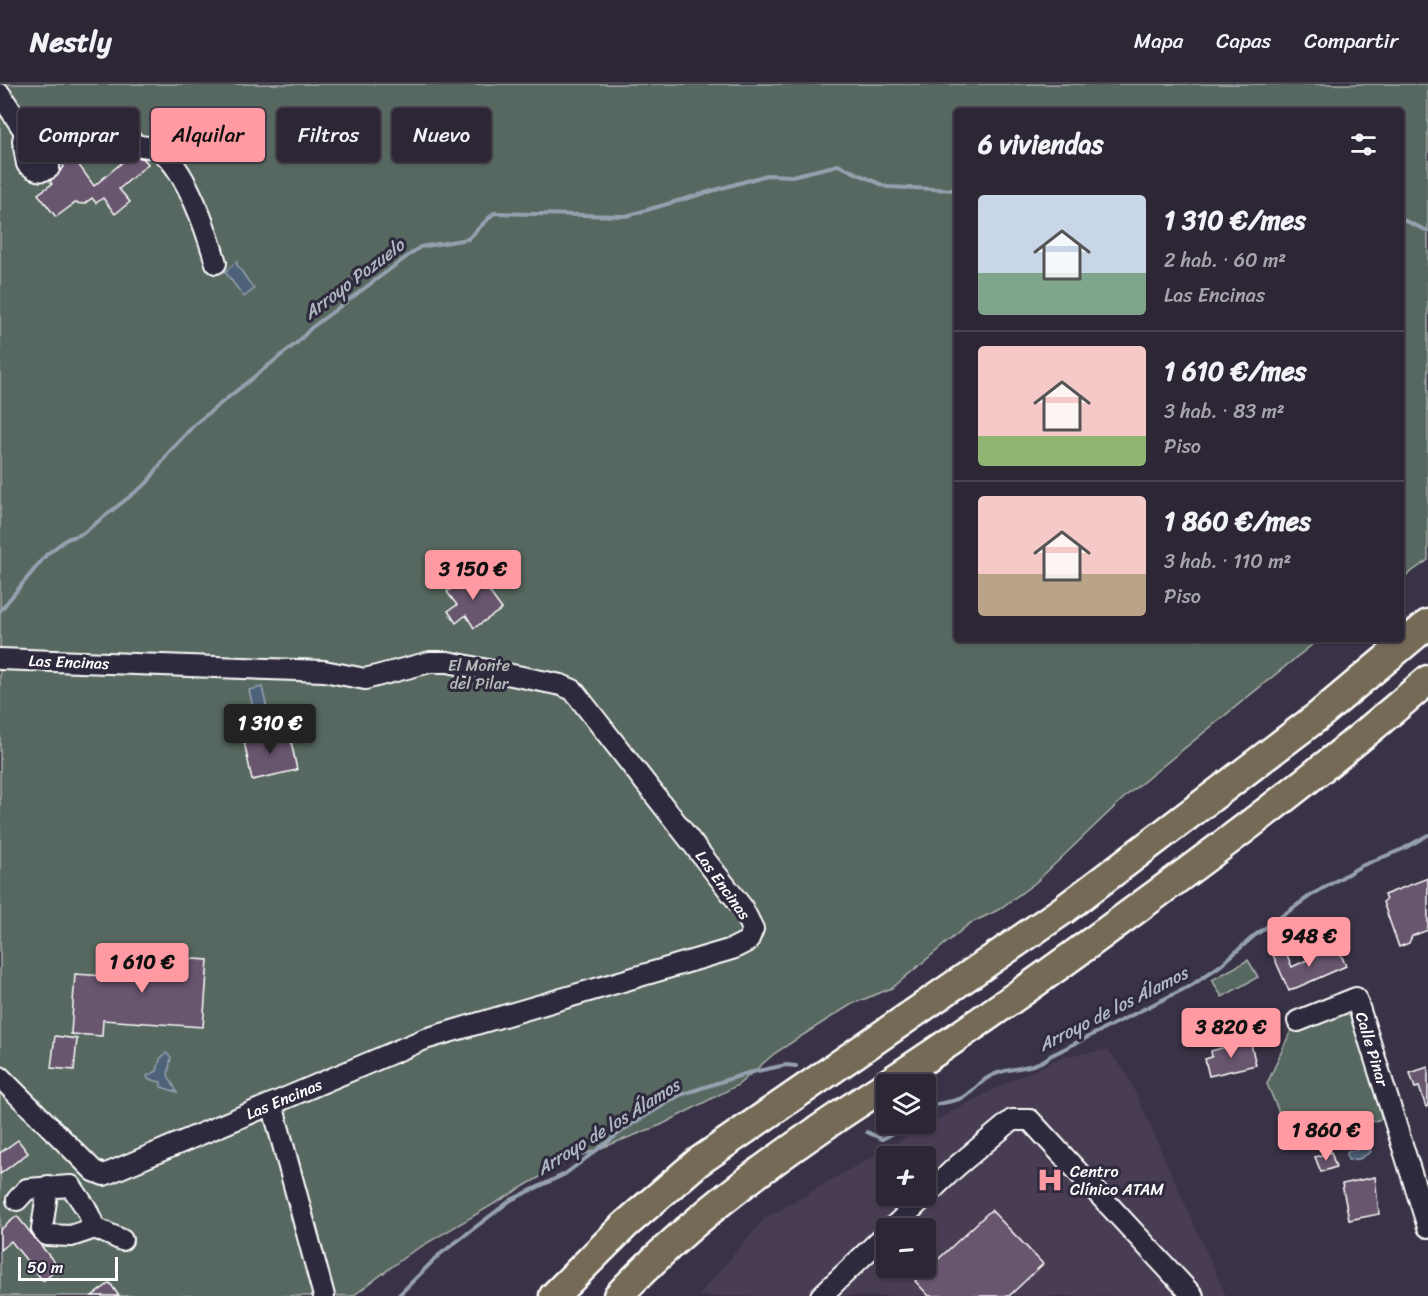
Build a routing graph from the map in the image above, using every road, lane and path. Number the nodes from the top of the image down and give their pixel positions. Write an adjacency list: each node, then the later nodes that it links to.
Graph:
1 (0, 94): 2 (street)
2 (216, 263)
3 (1428, 624): 21 (highway)
4 (0, 659): 10 (street, Las Encinas)
5 (1428, 680): 7 (highway)
6 (1298, 1021): 16 (street, Calle Pinar)
7 (903, 1074)
8 (0, 1077): 11 (street)
9 (876, 1092): 22 (highway)
10 (272, 1104): 11 (street, Las Encinas); 20 (street)
11 (94, 1171): 13 (street)
12 (48, 1186): 13 (street); 14 (street); 17 (street)
13 (71, 1186): 17 (street)
14 (17, 1200)
15 (902, 1218): 24 (street)
16 (1428, 1227)
17 (95, 1228): 18 (street)
18 (122, 1240)
19 (876, 1244): 23 (street)
20 (324, 1296)
21 (554, 1296)
22 (618, 1296)
23 (822, 1296)
24 (1193, 1296)

